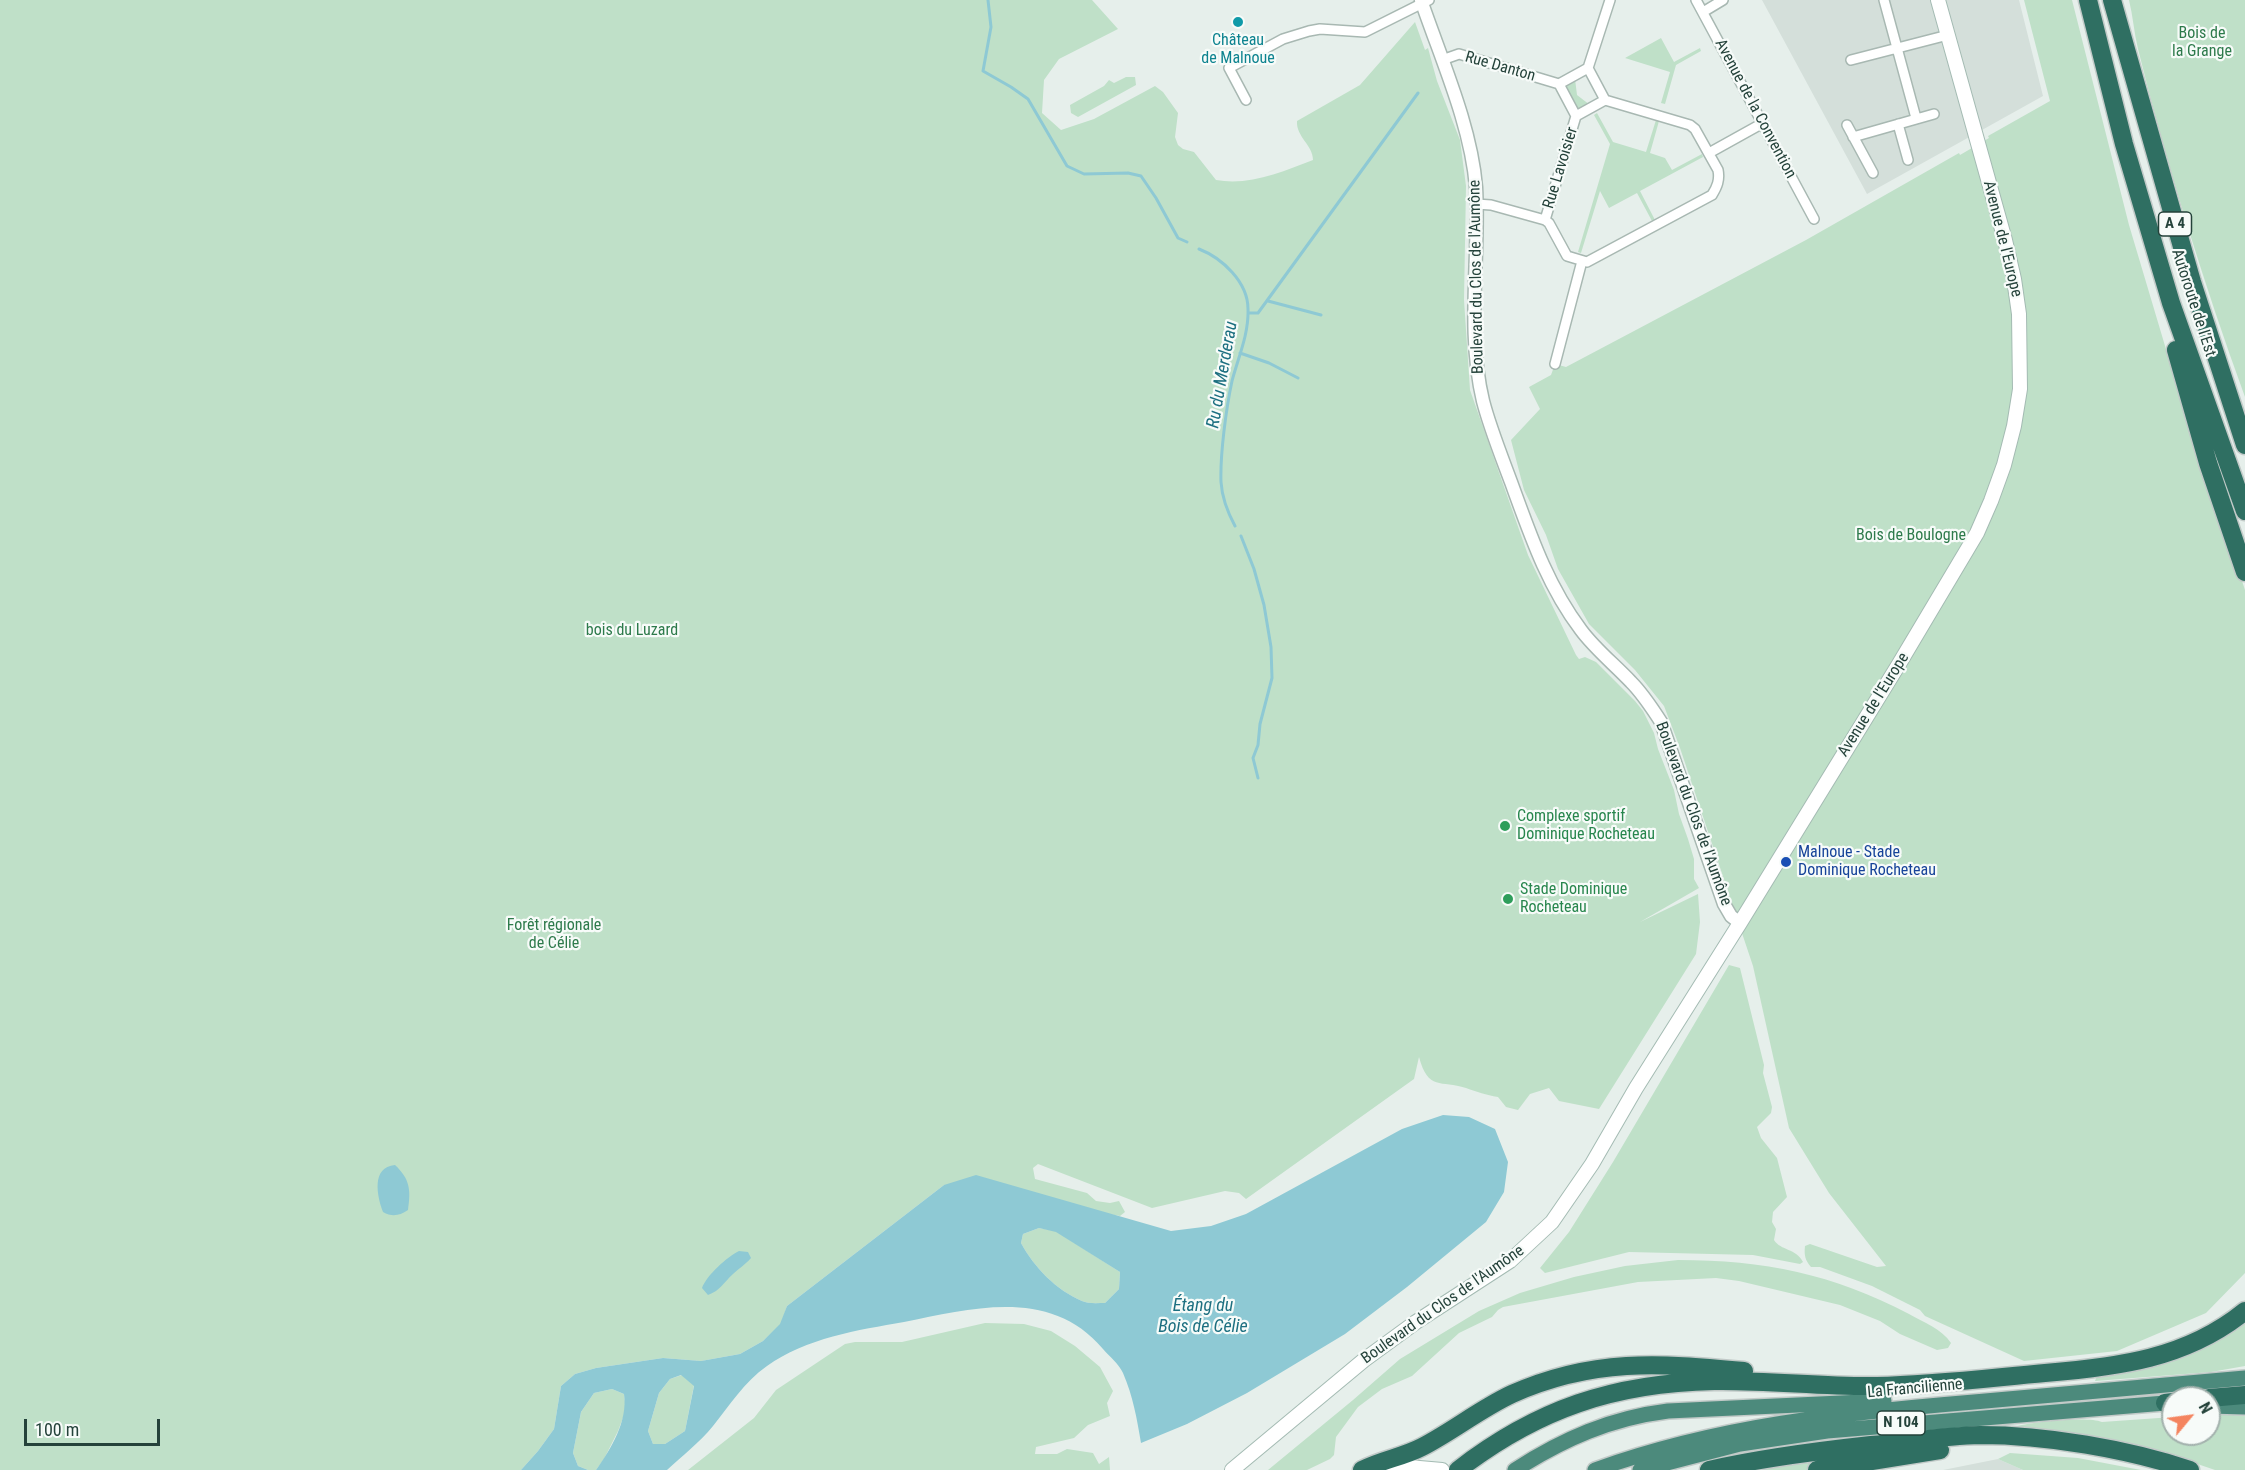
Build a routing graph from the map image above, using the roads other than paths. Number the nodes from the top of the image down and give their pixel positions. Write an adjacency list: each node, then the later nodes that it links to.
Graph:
1 (1610, 0): 14 (street)
2 (1696, 0): 9 (street, Avenue de la Convention)
3 (1723, 0): 9 (street)
4 (1884, 0): 11 (street)
5 (1938, 0): 10 (main road, Avenue de l'Europe)
6 (2088, 0): 32 (highway, Autoroute de l’Est / A 4)
7 (2112, 0): 34 (highway, Autoroute de l’Est / A 4)
8 (1424, 1): 12 (street, Boulevard du Clos de l'Aumône); 16 (street)
9 (1703, 12): 21 (street, Avenue de la Convention)
10 (1948, 35): 11 (street); 37 (main road, Avenue de l'Europe)
11 (1897, 48): 13 (street); 20 (street)
12 (1442, 60): 15 (street, Rue Danton); 28 (street, Boulevard du Clos de l'Aumône)
13 (1851, 60)
14 (1588, 68): 15 (street); 17 (street)
15 (1559, 84): 19 (street)
16 (1246, 100)
17 (1605, 100): 19 (street); 25 (street)
18 (1934, 114): 20 (street)
19 (1576, 116): 30 (street, Rue Lavoisier)
20 (1916, 118): 22 (street)
21 (1763, 123): 25 (street); 29 (street, Avenue de la Convention)
22 (1898, 124): 24 (street); 26 (street)
23 (1847, 125): 24 (street)
24 (1853, 137): 27 (street)
25 (1709, 153): 31 (street)
26 (1908, 160)
27 (1873, 173)
28 (1476, 204): 30 (street); 37 (street, Boulevard du Clos de l'Aumône)
29 (1814, 219)
30 (1545, 220): 31 (street)
31 (1582, 261): 33 (street)
32 (2171, 303): 35 (highway, Autoroute de l’Est / A 4); 36 (highway)
33 (1555, 364)
34 (2245, 445)
35 (2245, 511)
36 (2245, 572)
37 (1740, 923): 48 (main road, Boulevard du Clos de l'Aumône)
38 (2245, 1311): 40 (highway)
39 (2245, 1378): 44 (highway, La Francilienne / N 104)
40 (1824, 1385): 49 (highway); 52 (highway)
41 (2245, 1395): 42 (highway)
42 (2221, 1397)
43 (2161, 1404): 55 (highway, La Francilienne / N 104)
44 (1937, 1405): 53 (highway); 54 (highway, La Francilienne / N 104)
45 (2221, 1406): 46 (highway)
46 (2245, 1407)
47 (2021, 1438): 56 (highway); 57 (highway); 58 (highway)
48 (1232, 1470)
49 (1362, 1470)
50 (1372, 1470): 51 (main road)
51 (1442, 1470)
52 (1458, 1470)
53 (1515, 1470)
54 (1595, 1470)
55 (1640, 1470)
56 (1708, 1470)
57 (1817, 1470)
58 (2190, 1470)

